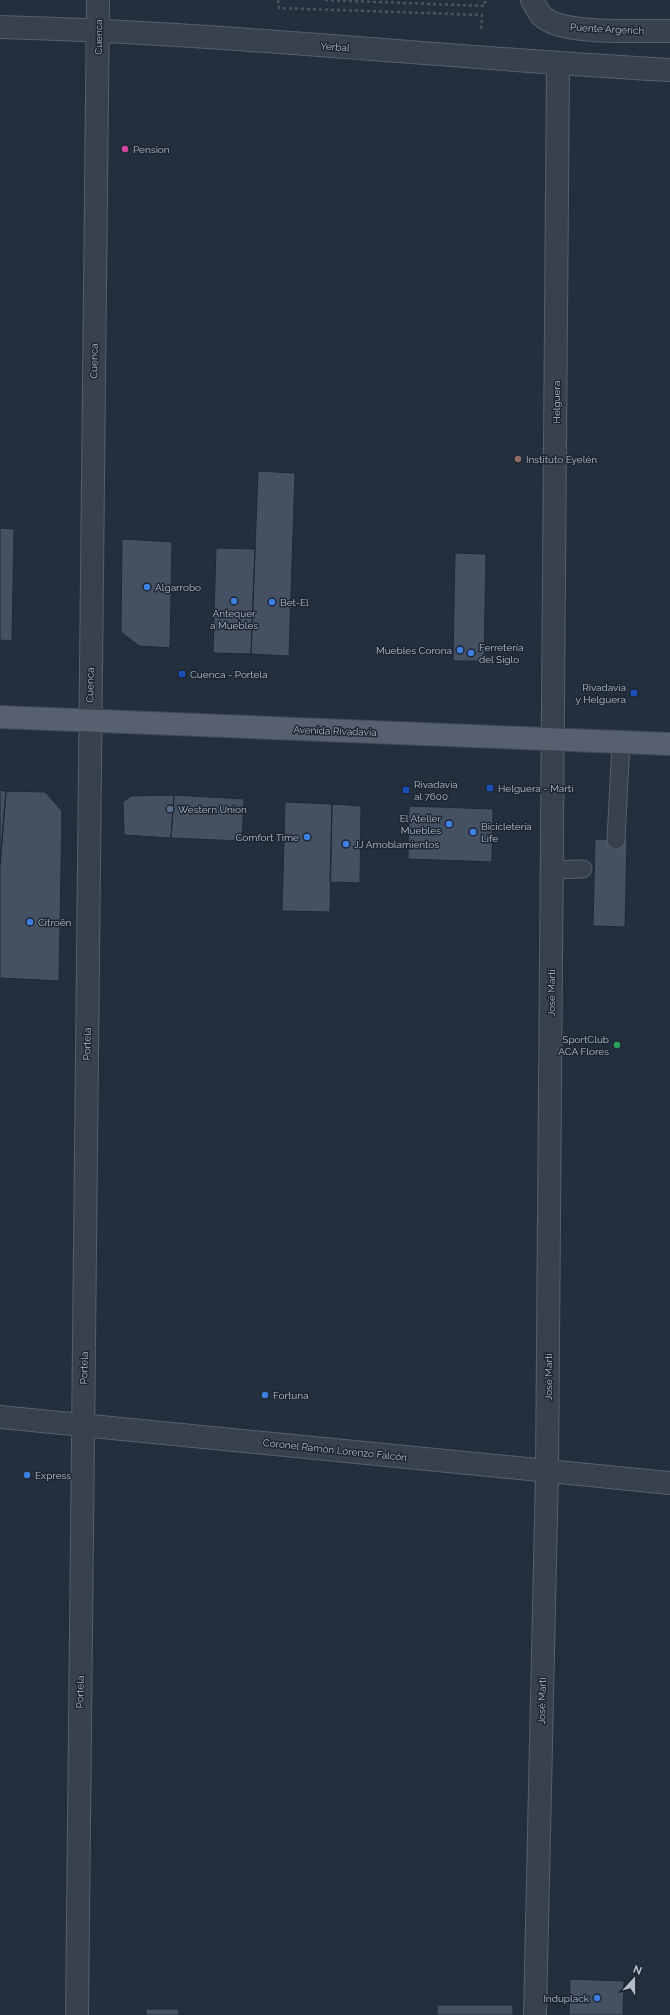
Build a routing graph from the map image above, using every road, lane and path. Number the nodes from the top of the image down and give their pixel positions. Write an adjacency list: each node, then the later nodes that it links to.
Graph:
1 (98, 0): 8 (street, Cuenca)
2 (278, 0): 6 (path)
3 (326, 0): 4 (path)
4 (485, 0)
5 (532, 0): 9 (street, Puente Argerich)
6 (482, 15)
7 (0, 26): 8 (street, Yerbal)
8 (98, 30): 10 (street, Yerbal); 13 (street, Cuenca)
9 (670, 31)
10 (558, 64): 11 (street, Yerbal); 14 (street, Helguera)
11 (670, 70)
12 (0, 717): 13 (main road, Avenida Rivadavia)
13 (90, 721): 14 (main road, Avenida Rivadavia); 21 (street, Portela)
14 (553, 740): 15 (main road, Avenida Rivadavia); 19 (street, José Martí)
15 (621, 742): 16 (main road, Avenida Rivadavia); 17 (lane)
16 (670, 744)
17 (616, 840)
18 (583, 869): 19 (lane)
19 (552, 870): 22 (street, José Martí)
20 (0, 1417): 21 (street, Coronel Ramón Lorenzo Falcón)
21 (83, 1424): 22 (street, Coronel Ramón Lorenzo Falcón); 24 (street, Portela)
22 (547, 1472): 23 (street, Coronel Ramón Lorenzo Falcón); 25 (street, José Martí)
23 (670, 1483)
24 (77, 2015)
25 (536, 2015)

